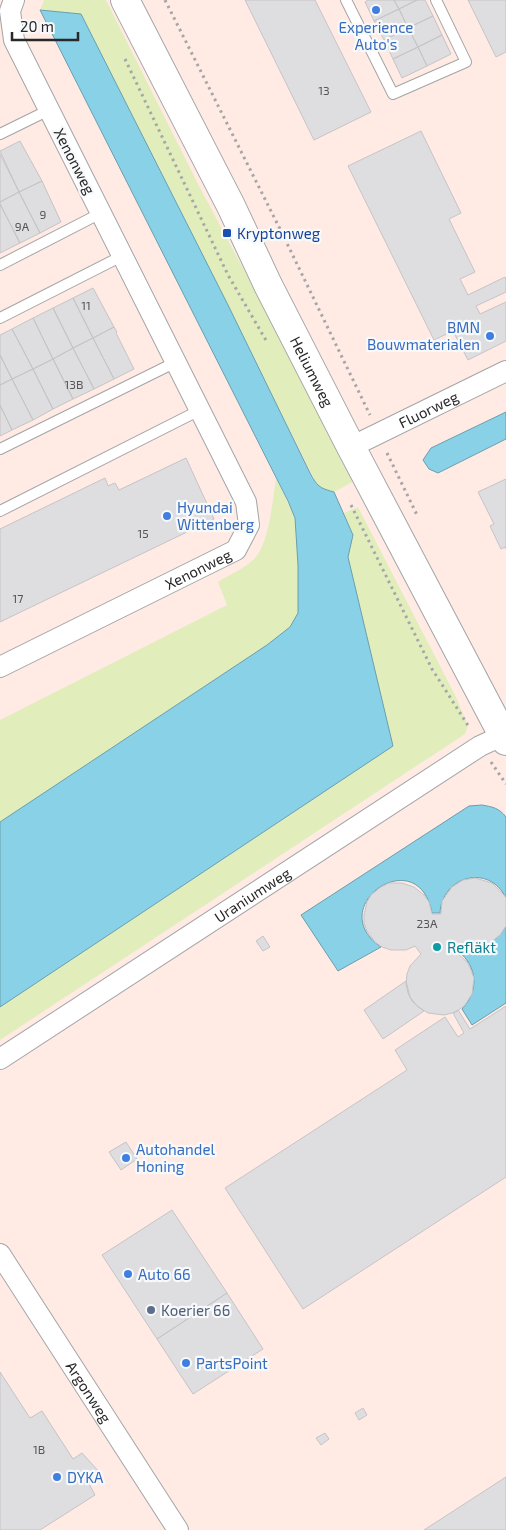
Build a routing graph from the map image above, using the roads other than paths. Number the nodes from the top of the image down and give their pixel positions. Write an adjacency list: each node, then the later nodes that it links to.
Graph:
1 (14, 0): 5 (street, Xenonweg)
2 (125, 0): 14 (street, Heliumweg)
3 (346, 0): 4 (lane)
4 (436, 0)
5 (49, 110): 6 (lane, Xenonweg); 7 (street, Xenonweg)
6 (0, 134)
7 (101, 213): 8 (street, Xenonweg); 9 (lane, Xenonweg)
8 (122, 256): 10 (lane); 11 (street, Xenonweg)
9 (0, 265)
10 (0, 318)
11 (176, 362): 13 (street, Xenonweg); 15 (lane)
12 (506, 371): 14 (street, Fluorweg)
13 (200, 410): 16 (lane); 17 (street, Xenonweg)
14 (351, 447): 18 (street, Heliumweg)
15 (0, 449)
16 (0, 511)
17 (0, 667)
18 (505, 737): 19 (street, Uraniumweg)
19 (0, 1059)
20 (0, 1254): 21 (street, Argonweg)
21 (178, 1530)

